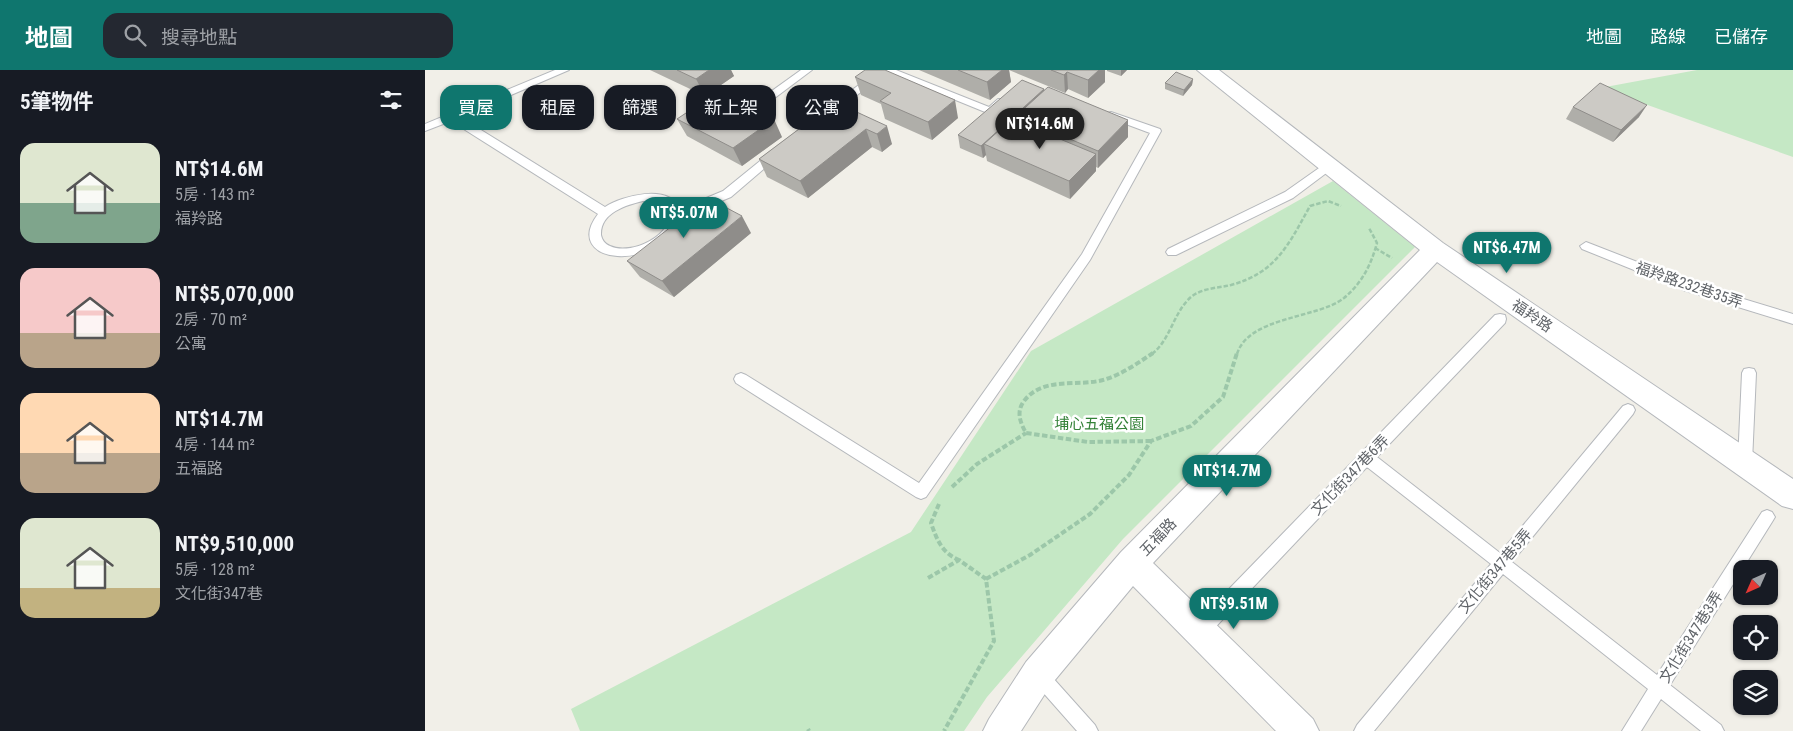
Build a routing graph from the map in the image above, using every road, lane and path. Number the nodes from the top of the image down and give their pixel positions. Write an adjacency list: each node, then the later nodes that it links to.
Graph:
1 (564, 70): 6 (lane)
2 (807, 70): 7 (lane)
3 (885, 70): 5 (lane); 8 (lane)
4 (1207, 70): 14 (street, 福羚路)
5 (858, 90)
6 (512, 91)
7 (776, 93)
8 (1010, 94)
9 (1103, 112): 25 (lane)
10 (440, 121): 11 (lane)
11 (425, 128)
12 (474, 130): 16 (lane)
13 (781, 150): 17 (lane)
14 (1329, 166): 20 (street, 福羚路); 21 (lane)
15 (1347, 208): 27 (path)
16 (605, 213): 17 (lane); 17 (lane)
17 (677, 215)
18 (1367, 224): 28 (path)
19 (1586, 246): 23 (lane, 福羚路232巷35弄)
20 (1435, 249): 30 (street, 福羚路); 36 (street, 五福路)
21 (1172, 252)
22 (1500, 319): 29 (lane, 文化街347巷6弄)
23 (1793, 319)
24 (1749, 373): 30 (lane)
25 (741, 379)
26 (1628, 410): 37 (lane, 文化街347巷5弄)
27 (1026, 433): 28 (path); 31 (path)
28 (1151, 441): 39 (path)
29 (1367, 458): 37 (lane); 40 (lane, 文化街347巷6弄)
30 (1745, 462): 32 (street, 福羚路)
31 (947, 493)
32 (1793, 496)
33 (941, 500): 35 (path)
34 (1767, 517): 42 (lane, 文化街347巷3弄)
35 (959, 560): 38 (path); 39 (path)
36 (1132, 563): 40 (street); 41 (street, 五福路)
37 (1501, 563): 42 (lane); 47 (lane, 文化街347巷5弄)
38 (928, 578)
39 (986, 578): 43 (path)
40 (1200, 631): 46 (street)
41 (1037, 674): 44 (street, 五福路); 45 (lane)
42 (1659, 687): 48 (lane, 文化街347巷3弄); 49 (lane)
43 (944, 731)
44 (1001, 731)
45 (1089, 731)
46 (1301, 731)
47 (1363, 731)
48 (1631, 731)
49 (1715, 731)

